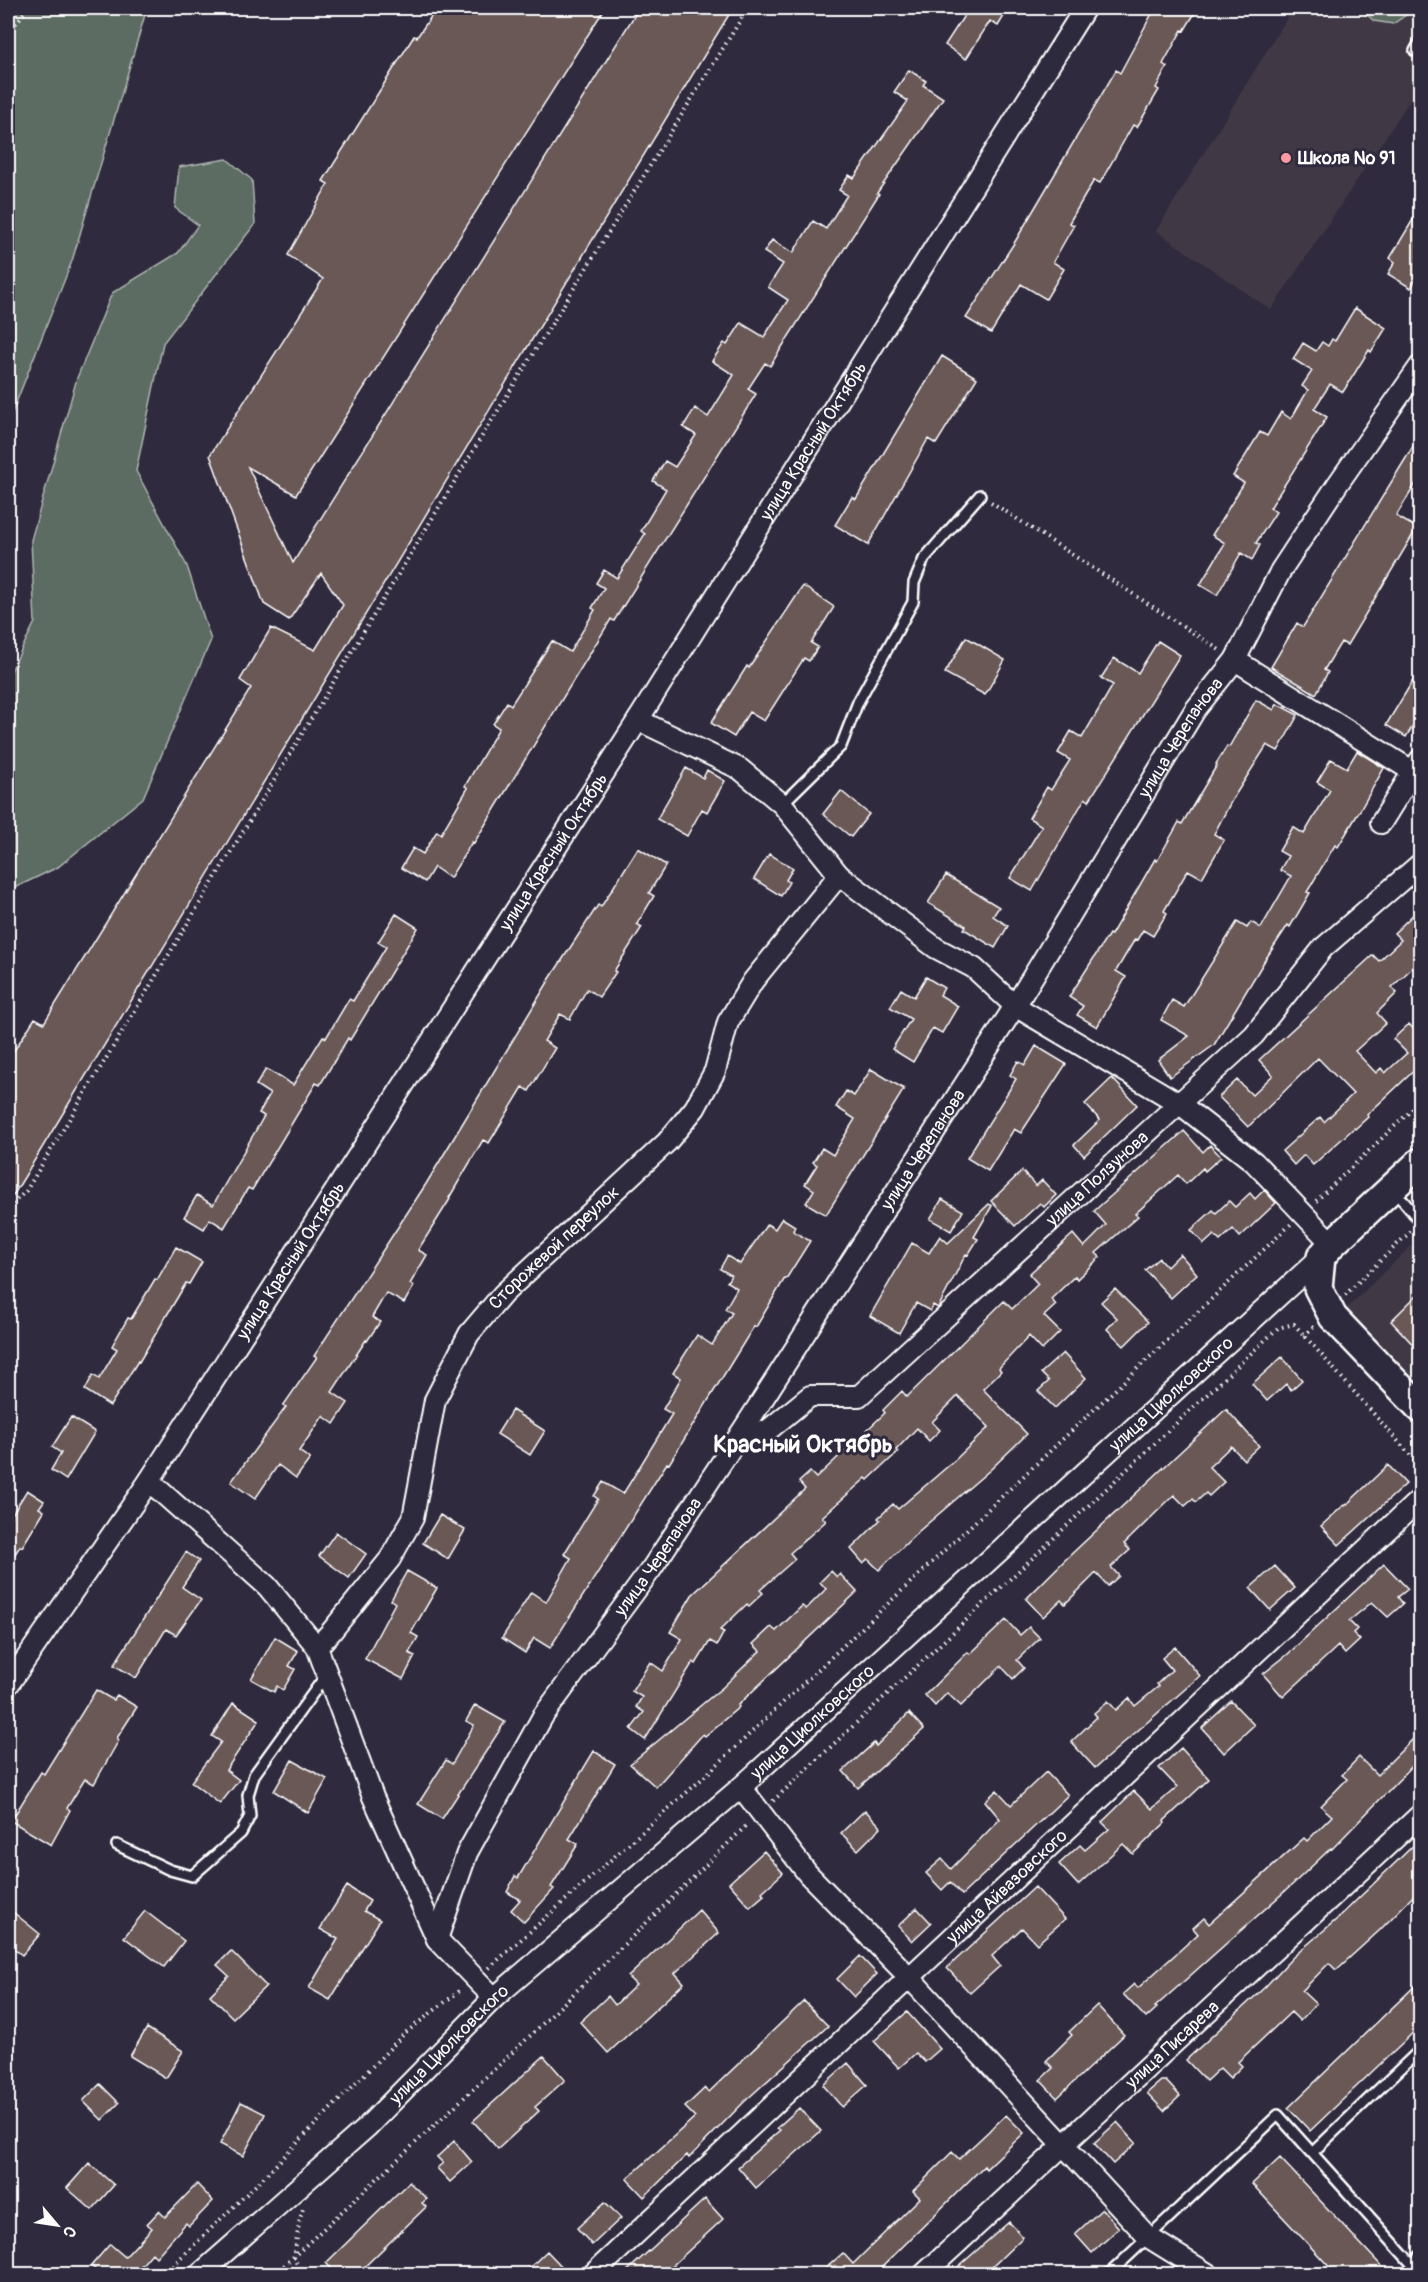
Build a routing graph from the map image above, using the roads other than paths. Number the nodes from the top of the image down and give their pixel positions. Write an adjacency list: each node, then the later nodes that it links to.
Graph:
1 (1084, 8): 5 (street, улица Красный Октябрь)
2 (1420, 366): 4 (street, улица Черепанова)
3 (980, 495): 7 (lane)
4 (1235, 660): 6 (street); 11 (street, улица Черепанова)
5 (638, 720): 7 (street); 19 (street, улица Красный Октябрь)
6 (1418, 769): 8 (street)
7 (782, 804): 10 (street)
8 (1381, 823)
9 (1420, 864): 12 (street, улица Ползунова)
10 (839, 875): 11 (street); 21 (street, Сторожевой переулок)
11 (1015, 1006): 12 (street); 18 (street, улица Черепанова)
12 (1180, 1104): 16 (street); 18 (street, улица Ползунова)
13 (1420, 1162): 14 (street, улица Циолковского)
14 (1392, 1188): 15 (lane); 16 (street, улица Циолковского)
15 (1420, 1222)
16 (1326, 1251): 17 (street); 24 (street, улица Циолковского)
17 (1420, 1408)
18 (741, 1433): 27 (street, улица Черепанова)
19 (149, 1481): 21 (street); 23 (street, улица Красный Октябрь)
20 (1420, 1500): 28 (street, улица Айвазовского)
21 (317, 1647): 22 (street)
22 (327, 1674): 26 (lane); 27 (street)
23 (8, 1685)
24 (741, 1787): 28 (street); 29 (street, улица Циолковского)
25 (1420, 1815): 31 (street, улица Писарева)
26 (117, 1845)
27 (437, 1939): 29 (street)
28 (911, 1979): 31 (street); 36 (street, улица Айвазовского)
29 (494, 1998): 35 (street, улица Циолковского)
30 (1420, 2050): 32 (lane)
31 (1064, 2146): 33 (street); 37 (street, улица Писарева)
32 (1312, 2153): 33 (lane); 34 (lane)
33 (1148, 2237): 38 (lane); 39 (street)
34 (1420, 2256)
35 (200, 2274)
36 (593, 2274)
37 (924, 2274)
38 (1109, 2274)
39 (1208, 2274)

